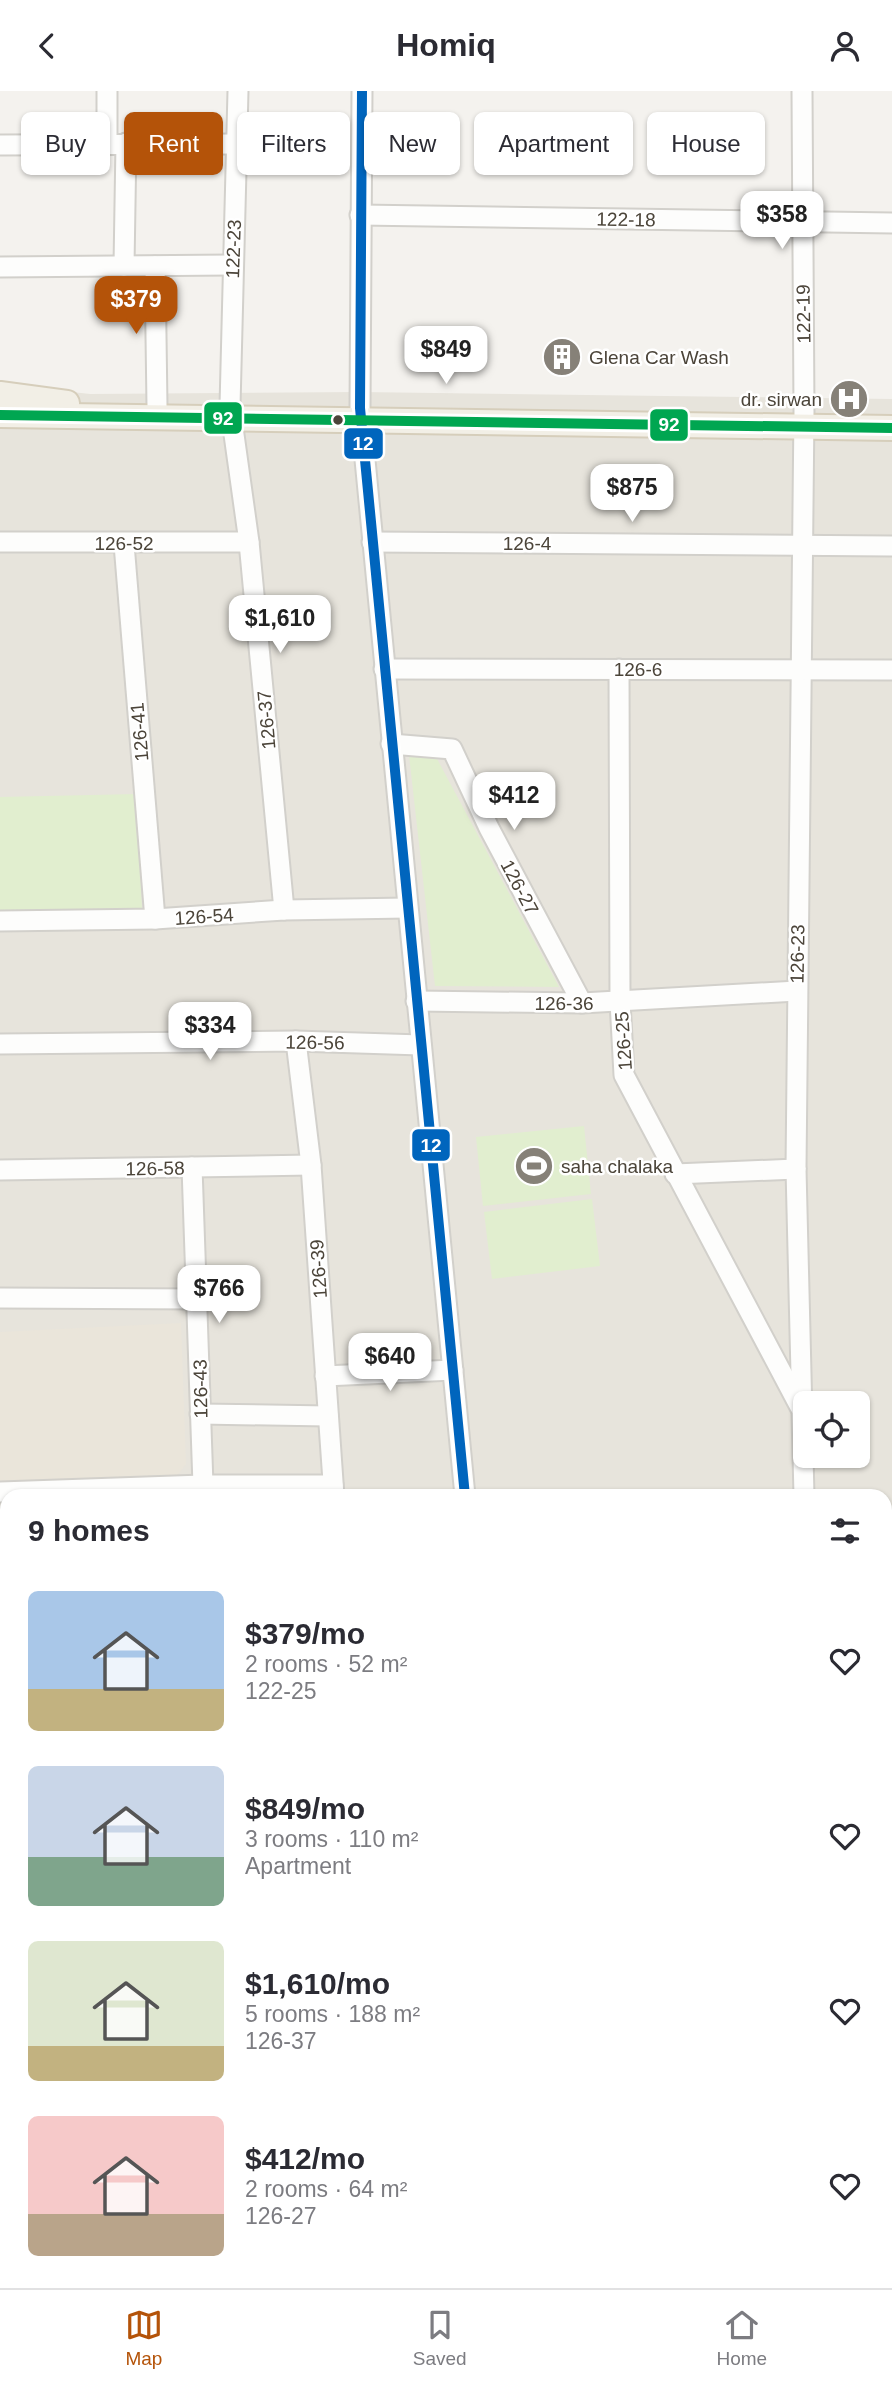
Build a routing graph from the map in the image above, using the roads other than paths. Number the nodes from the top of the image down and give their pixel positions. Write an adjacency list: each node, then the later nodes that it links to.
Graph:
1 (107, 91): 6 (street)
2 (238, 91): 5 (street, 122-23)
3 (362, 91): 9 (street)
4 (802, 91): 10 (street, 122-19)
5 (238, 112)
6 (117, 143): 7 (street); 8 (street); 13 (street)
7 (237, 143): 12 (street, 122-23)
8 (0, 145)
9 (360, 215): 10 (street, 122-18); 22 (street)
10 (802, 222): 11 (street, 122-18); 24 (street, 122-19)
11 (892, 223)
12 (232, 265): 14 (street); 20 (street, 122-23)
13 (124, 266): 14 (street); 15 (street)
14 (155, 266): 18 (street)
15 (0, 267)
16 (0, 394): 19 (main road)
17 (0, 405): 19 (main road)
18 (157, 406): 19 (main road); 20 (main road)
19 (78, 410): 20 (main road); 23 (main road); 25 (main road)
20 (231, 412): 22 (main road); 28 (street, 126-37)
21 (892, 412): 24 (main road)
22 (361, 414): 24 (main road); 29 (street)
23 (0, 415)
24 (804, 419): 26 (main road); 31 (street, 126-23)
25 (0, 426)
26 (892, 428)
27 (0, 542): 30 (street, 126-52)
28 (249, 542): 30 (street, 126-52); 39 (street, 126-37)
29 (372, 542): 31 (street, 126-4); 33 (street)
30 (124, 544): 40 (street, 126-41)
31 (801, 545): 32 (street, 126-4); 35 (street, 126-23)
32 (892, 546)
33 (384, 669): 34 (street, 126-6); 37 (street)
34 (619, 669): 35 (street, 126-6); 44 (street, 126-25)
35 (800, 670): 36 (street, 126-6); 42 (street, 126-23)
36 (892, 670)
37 (391, 744): 38 (street); 45 (street, 126-27)
38 (407, 908): 39 (street, 126-54); 43 (street)
39 (284, 909): 40 (street, 126-54)
40 (155, 919): 41 (street, 126-54)
41 (0, 921)
42 (797, 991): 44 (street, 126-36); 51 (street, 126-23)
43 (416, 1001): 45 (street, 126-36); 48 (street)
44 (620, 1001): 45 (street, 126-36); 53 (street, 126-25)
45 (582, 1003)
46 (296, 1041): 47 (street, 126-56); 48 (street, 126-56); 49 (street, 126-39)
47 (0, 1044)
48 (421, 1045): 56 (street)
49 (311, 1165): 50 (street, 126-58); 57 (street, 126-39)
50 (192, 1167): 52 (street, 126-58); 55 (street, 126-43)
51 (796, 1169): 53 (street); 58 (street, 126-23)
52 (0, 1170)
53 (675, 1174): 59 (street, 126-25)
54 (0, 1299): 55 (street)
55 (198, 1299): 60 (street, 126-43)
56 (453, 1370): 57 (street); 67 (street)
57 (325, 1376): 61 (street, 126-39)
58 (802, 1391)
59 (793, 1394)
60 (200, 1414): 61 (street); 63 (street, 126-43)
61 (328, 1416): 66 (street, 126-39)
62 (803, 1468): 68 (street, 126-23)
63 (203, 1485): 64 (street); 65 (street)
64 (87, 1489)
65 (290, 1489)
66 (334, 1489)
67 (464, 1489)
68 (804, 1489)

